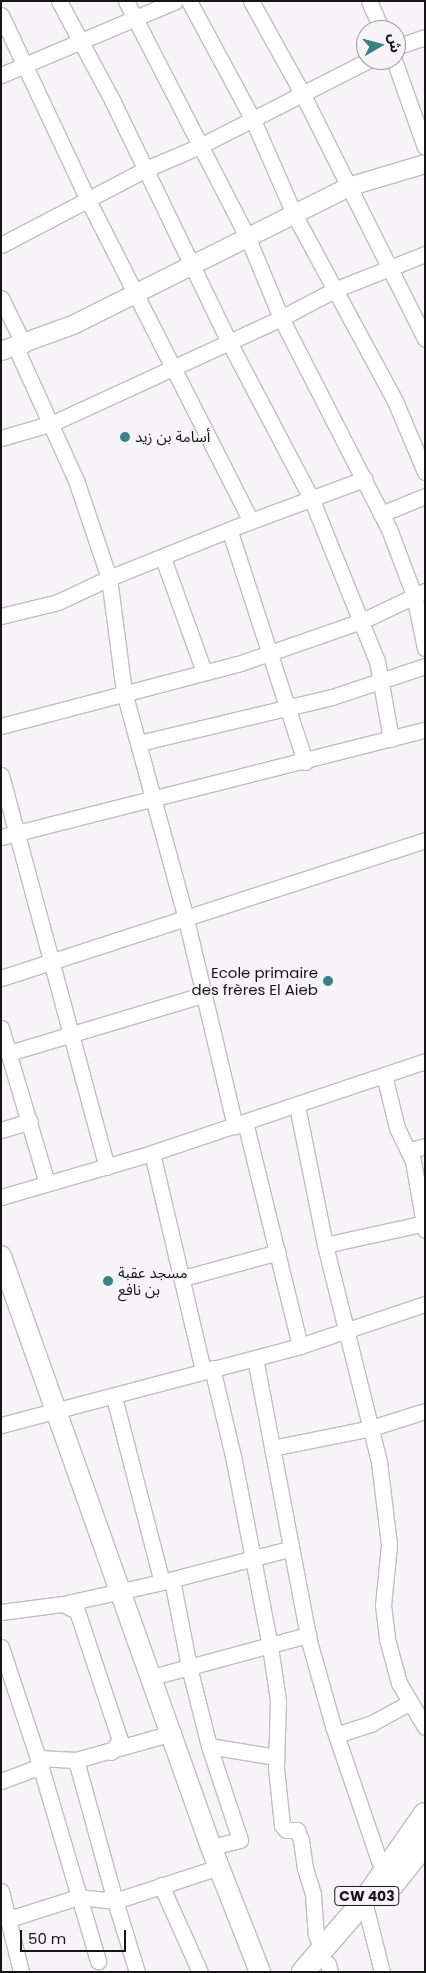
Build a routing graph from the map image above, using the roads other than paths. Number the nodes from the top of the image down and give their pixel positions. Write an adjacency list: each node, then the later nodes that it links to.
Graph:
1 (58, 1): 11 (street)
2 (126, 1): 8 (street)
3 (175, 1): 8 (street)
4 (189, 1): 18 (street)
5 (252, 1): 17 (street)
6 (369, 1): 9 (street)
7 (1, 15): 13 (street)
8 (134, 18): 11 (street); 19 (street)
9 (378, 20)
10 (425, 37): 12 (street)
11 (80, 42): 13 (street); 22 (street)
12 (406, 44)
13 (26, 65): 16 (street); 24 (street)
14 (356, 66): 17 (street)
15 (398, 70): 20 (street)
16 (1, 75)
17 (302, 93): 18 (street); 23 (street)
18 (252, 120): 19 (street); 25 (street)
19 (200, 146): 22 (street); 26 (street)
20 (425, 147)
21 (425, 164): 23 (street)
22 (146, 169): 24 (street); 29 (street)
23 (348, 187): 25 (street); 30 (street)
24 (88, 200): 27 (street); 32 (street)
25 (294, 214): 26 (street); 31 (street)
26 (247, 236): 29 (street); 34 (street)
27 (1, 245)
28 (425, 254): 30 (street)
29 (192, 265): 32 (street); 36 (street)
30 (389, 267): 31 (street); 35 (street)
31 (334, 290): 34 (street); 41 (street)
32 (138, 294): 37 (street); 38 (street)
33 (1, 298): 37 (street)
34 (281, 318): 36 (street); 42 (street)
35 (425, 339)
36 (230, 342): 38 (street); 44 (street)
37 (14, 348): 39 (street)
38 (174, 367): 39 (street); 46 (street)
39 (53, 423): 40 (street); 49 (street)
40 (1, 438)
41 (425, 472)
42 (364, 479): 44 (street); 45 (street)
43 (425, 496): 45 (street)
44 (311, 498): 46 (street); 52 (street)
45 (381, 514): 50 (street)
46 (250, 521): 47 (street)
47 (230, 532): 48 (street); 54 (street)
48 (163, 558): 49 (street); 56 (street)
49 (109, 578): 51 (street); 58 (street)
50 (419, 593): 52 (street); 53 (street)
51 (1, 616)
52 (364, 620): 54 (street); 57 (street)
53 (425, 648)
54 (272, 652): 56 (street); 59 (street)
55 (425, 666): 57 (street)
56 (204, 672): 58 (street)
57 (382, 680): 59 (street); 62 (street)
58 (124, 692): 60 (street); 63 (street)
59 (287, 706): 63 (street); 64 (street)
60 (1, 726)
61 (425, 730): 62 (street)
62 (391, 739): 64 (street)
63 (139, 743): 66 (street)
64 (305, 762): 66 (street)
65 (1, 775): 67 (street)
66 (155, 797): 67 (street); 70 (street)
67 (17, 832): 68 (street); 71 (street)
68 (1, 837)
69 (425, 840): 70 (street)
70 (186, 919): 71 (street); 73 (street)
71 (51, 961): 72 (street); 75 (street)
72 (1, 978)
73 (202, 995): 75 (street); 81 (street)
74 (1, 1028): 76 (street)
75 (70, 1035): 76 (street); 86 (street)
76 (9, 1053): 80 (street)
77 (425, 1061): 78 (street)
78 (384, 1075): 79 (street); 84 (street)
79 (297, 1106): 81 (street); 90 (street)
80 (30, 1121): 82 (street); 87 (street)
81 (240, 1124): 85 (street); 91 (street)
82 (1, 1130)
83 (425, 1146): 84 (street)
84 (408, 1151): 89 (street)
85 (152, 1153): 86 (street); 93 (street)
86 (107, 1167): 87 (street)
87 (47, 1182): 88 (street)
88 (1, 1197)
89 (424, 1226): 90 (street)
90 (325, 1245): 95 (street)
91 (278, 1252): 93 (street); 96 (street)
92 (1, 1256): 100 (main road)
93 (184, 1278): 98 (street)
94 (425, 1304): 95 (street)
95 (346, 1330): 96 (street); 103 (street)
96 (300, 1346): 97 (street)
97 (255, 1358): 98 (street); 104 (street)
98 (207, 1369): 99 (street); 106 (street)
99 (114, 1397): 100 (street); 107 (street)
100 (57, 1411): 102 (street); 108 (main road)
101 (425, 1411): 103 (street)
102 (1, 1425)
103 (371, 1428): 104 (street); 116 (street)
104 (272, 1448): 105 (street)
105 (289, 1549): 106 (street); 111 (street)
106 (251, 1558): 107 (street); 113 (street)
107 (167, 1581): 108 (street); 114 (street)
108 (121, 1591): 109 (street); 115 (main road)
109 (63, 1604): 110 (street); 121 (street)
110 (1, 1612)
111 (308, 1636): 113 (street); 119 (street)
112 (1, 1647): 124 (street)
113 (270, 1647): 114 (street); 122 (street)
114 (189, 1667): 115 (street); 120 (street)
115 (152, 1676): 118 (main road)
116 (416, 1705): 117 (street); 119 (street)
117 (425, 1727)
118 (173, 1733): 121 (street); 128 (main road)
119 (336, 1736): 130 (street)
120 (209, 1746): 122 (street); 128 (street)
121 (111, 1752): 123 (street)
122 (276, 1757): 138 (street)
123 (76, 1760): 124 (street); 134 (street)
124 (40, 1762): 125 (street); 133 (street)
125 (1, 1781)
126 (425, 1814): 130 (main road, CW 403)
127 (425, 1844): 135 (main road, CW 403)
128 (211, 1847): 129 (main road)
129 (219, 1867): 131 (street); 142 (main road)
130 (383, 1872): 135 (main road, CW 403)
131 (161, 1885): 134 (street); 141 (street)
132 (1, 1891): 136 (street)
133 (78, 1897): 134 (street); 136 (street); 137 (street)
134 (115, 1901): 140 (street)
135 (367, 1908): 138 (main road, CW 403); 144 (street)
136 (9, 1919): 139 (street)
137 (98, 1961)
138 (325, 1964): 143 (main road, CW 403)
139 (21, 1972)
140 (137, 1972)
141 (200, 1972)
142 (260, 1972)
143 (303, 1972)
144 (382, 1972)

